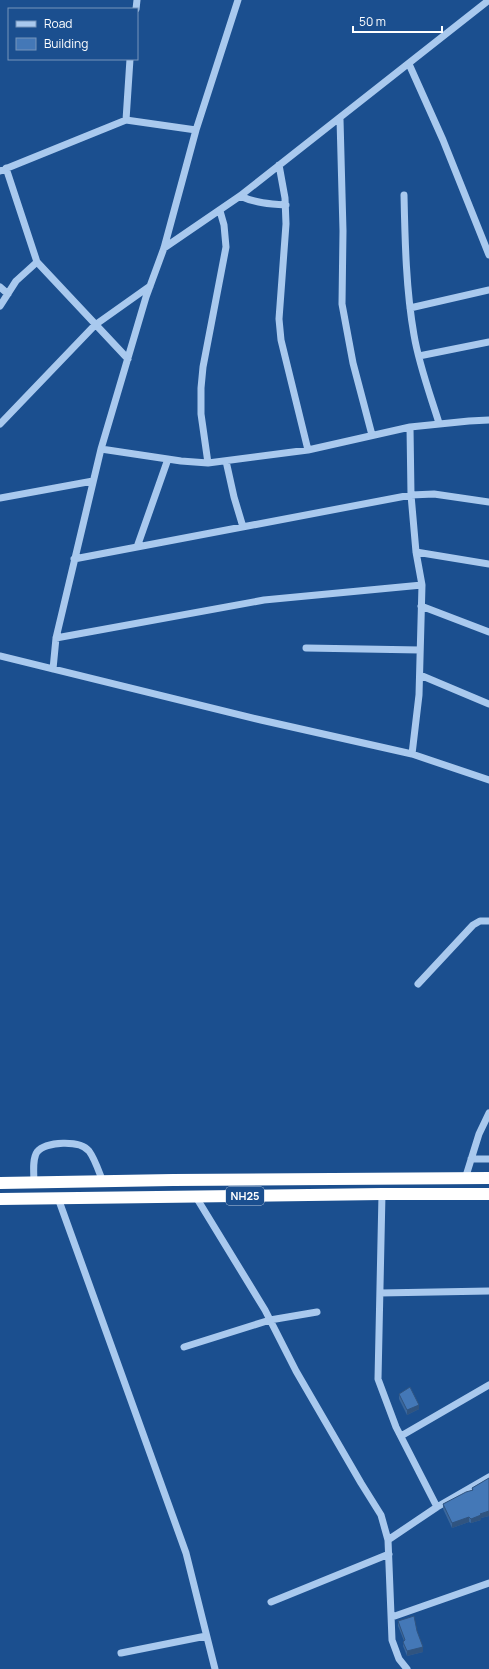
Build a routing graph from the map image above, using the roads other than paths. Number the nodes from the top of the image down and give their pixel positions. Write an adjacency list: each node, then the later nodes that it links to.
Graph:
1 (238, 0): 7 (street)
2 (489, 0): 4 (street)
3 (130, 60): 6 (street)
4 (408, 64): 5 (street); 15 (street)
5 (340, 119): 8 (street); 31 (street)
6 (126, 120): 7 (street); 9 (street)
7 (196, 130): 14 (street)
8 (279, 165): 11 (street); 12 (street)
9 (3, 170): 16 (street)
10 (404, 195): 22 (street)
11 (240, 196): 12 (street); 13 (street)
12 (286, 205): 33 (street)
13 (220, 211): 14 (street); 36 (street)
14 (164, 248): 17 (street)
15 (489, 255)
16 (37, 262): 20 (street); 23 (street)
17 (150, 286): 23 (street); 26 (street)
18 (0, 287): 20 (street)
19 (489, 292): 22 (street)
20 (8, 294): 21 (street)
21 (0, 306)
22 (410, 308): 25 (street)
23 (95, 325): 26 (street); 29 (street)
24 (489, 342): 25 (street)
25 (419, 356): 28 (street)
26 (128, 359): 32 (street)
27 (489, 420): 28 (street)
28 (439, 423): 30 (street)
29 (0, 424)
30 (410, 427): 31 (street); 38 (street)
31 (372, 435): 33 (street)
32 (101, 449): 34 (street); 37 (street)
33 (308, 450): 35 (street)
34 (168, 459): 36 (street); 42 (street)
35 (226, 461): 36 (street); 41 (street)
36 (208, 463)
37 (93, 481): 39 (street); 44 (street)
38 (411, 494): 40 (street); 41 (street); 43 (street)
39 (0, 498)
40 (489, 502)
41 (243, 527): 42 (street)
42 (137, 547): 44 (street)
43 (416, 552): 45 (street); 46 (street)
44 (74, 559): 49 (street)
45 (489, 564)
46 (422, 585): 47 (street); 49 (street)
47 (422, 606): 48 (street); 51 (street)
48 (489, 632)
49 (56, 638): 53 (street)
50 (306, 648): 51 (street)
51 (420, 650): 54 (street)
52 (0, 656): 53 (street)
53 (53, 669): 56 (street)
54 (420, 675): 55 (street); 56 (street)
55 (489, 704)
56 (412, 754): 57 (street)
57 (489, 780)
58 (489, 921): 59 (street)
59 (418, 984)
60 (489, 1113): 62 (street)
61 (489, 1158): 62 (street)
62 (471, 1159): 64 (street)
63 (489, 1178): 64 (highway, NH25)
64 (465, 1179): 65 (highway, NH25)
65 (103, 1182): 67 (highway, NH25); 67 (street)
66 (0, 1183): 67 (highway, NH25)
67 (34, 1183)
68 (382, 1194): 69 (highway, NH25); 70 (highway, NH25); 74 (street)
69 (489, 1194)
70 (196, 1197): 71 (highway, NH25); 76 (street)
71 (58, 1198): 72 (highway, NH25); 87 (street)
72 (0, 1199)
73 (489, 1291): 74 (street)
74 (380, 1293): 79 (street)
75 (317, 1312): 76 (street)
76 (270, 1320): 77 (street); 82 (street)
77 (184, 1347)
78 (489, 1385): 79 (street)
79 (400, 1436): 81 (street)
80 (489, 1477): 81 (street)
81 (437, 1507): 82 (street)
82 (388, 1540): 83 (street)
83 (389, 1554): 85 (street); 86 (street)
84 (489, 1583): 86 (street)
85 (271, 1602)
86 (392, 1617): 90 (street)
87 (206, 1636): 88 (street); 89 (street)
88 (122, 1653)
89 (215, 1669)
90 (407, 1669)

